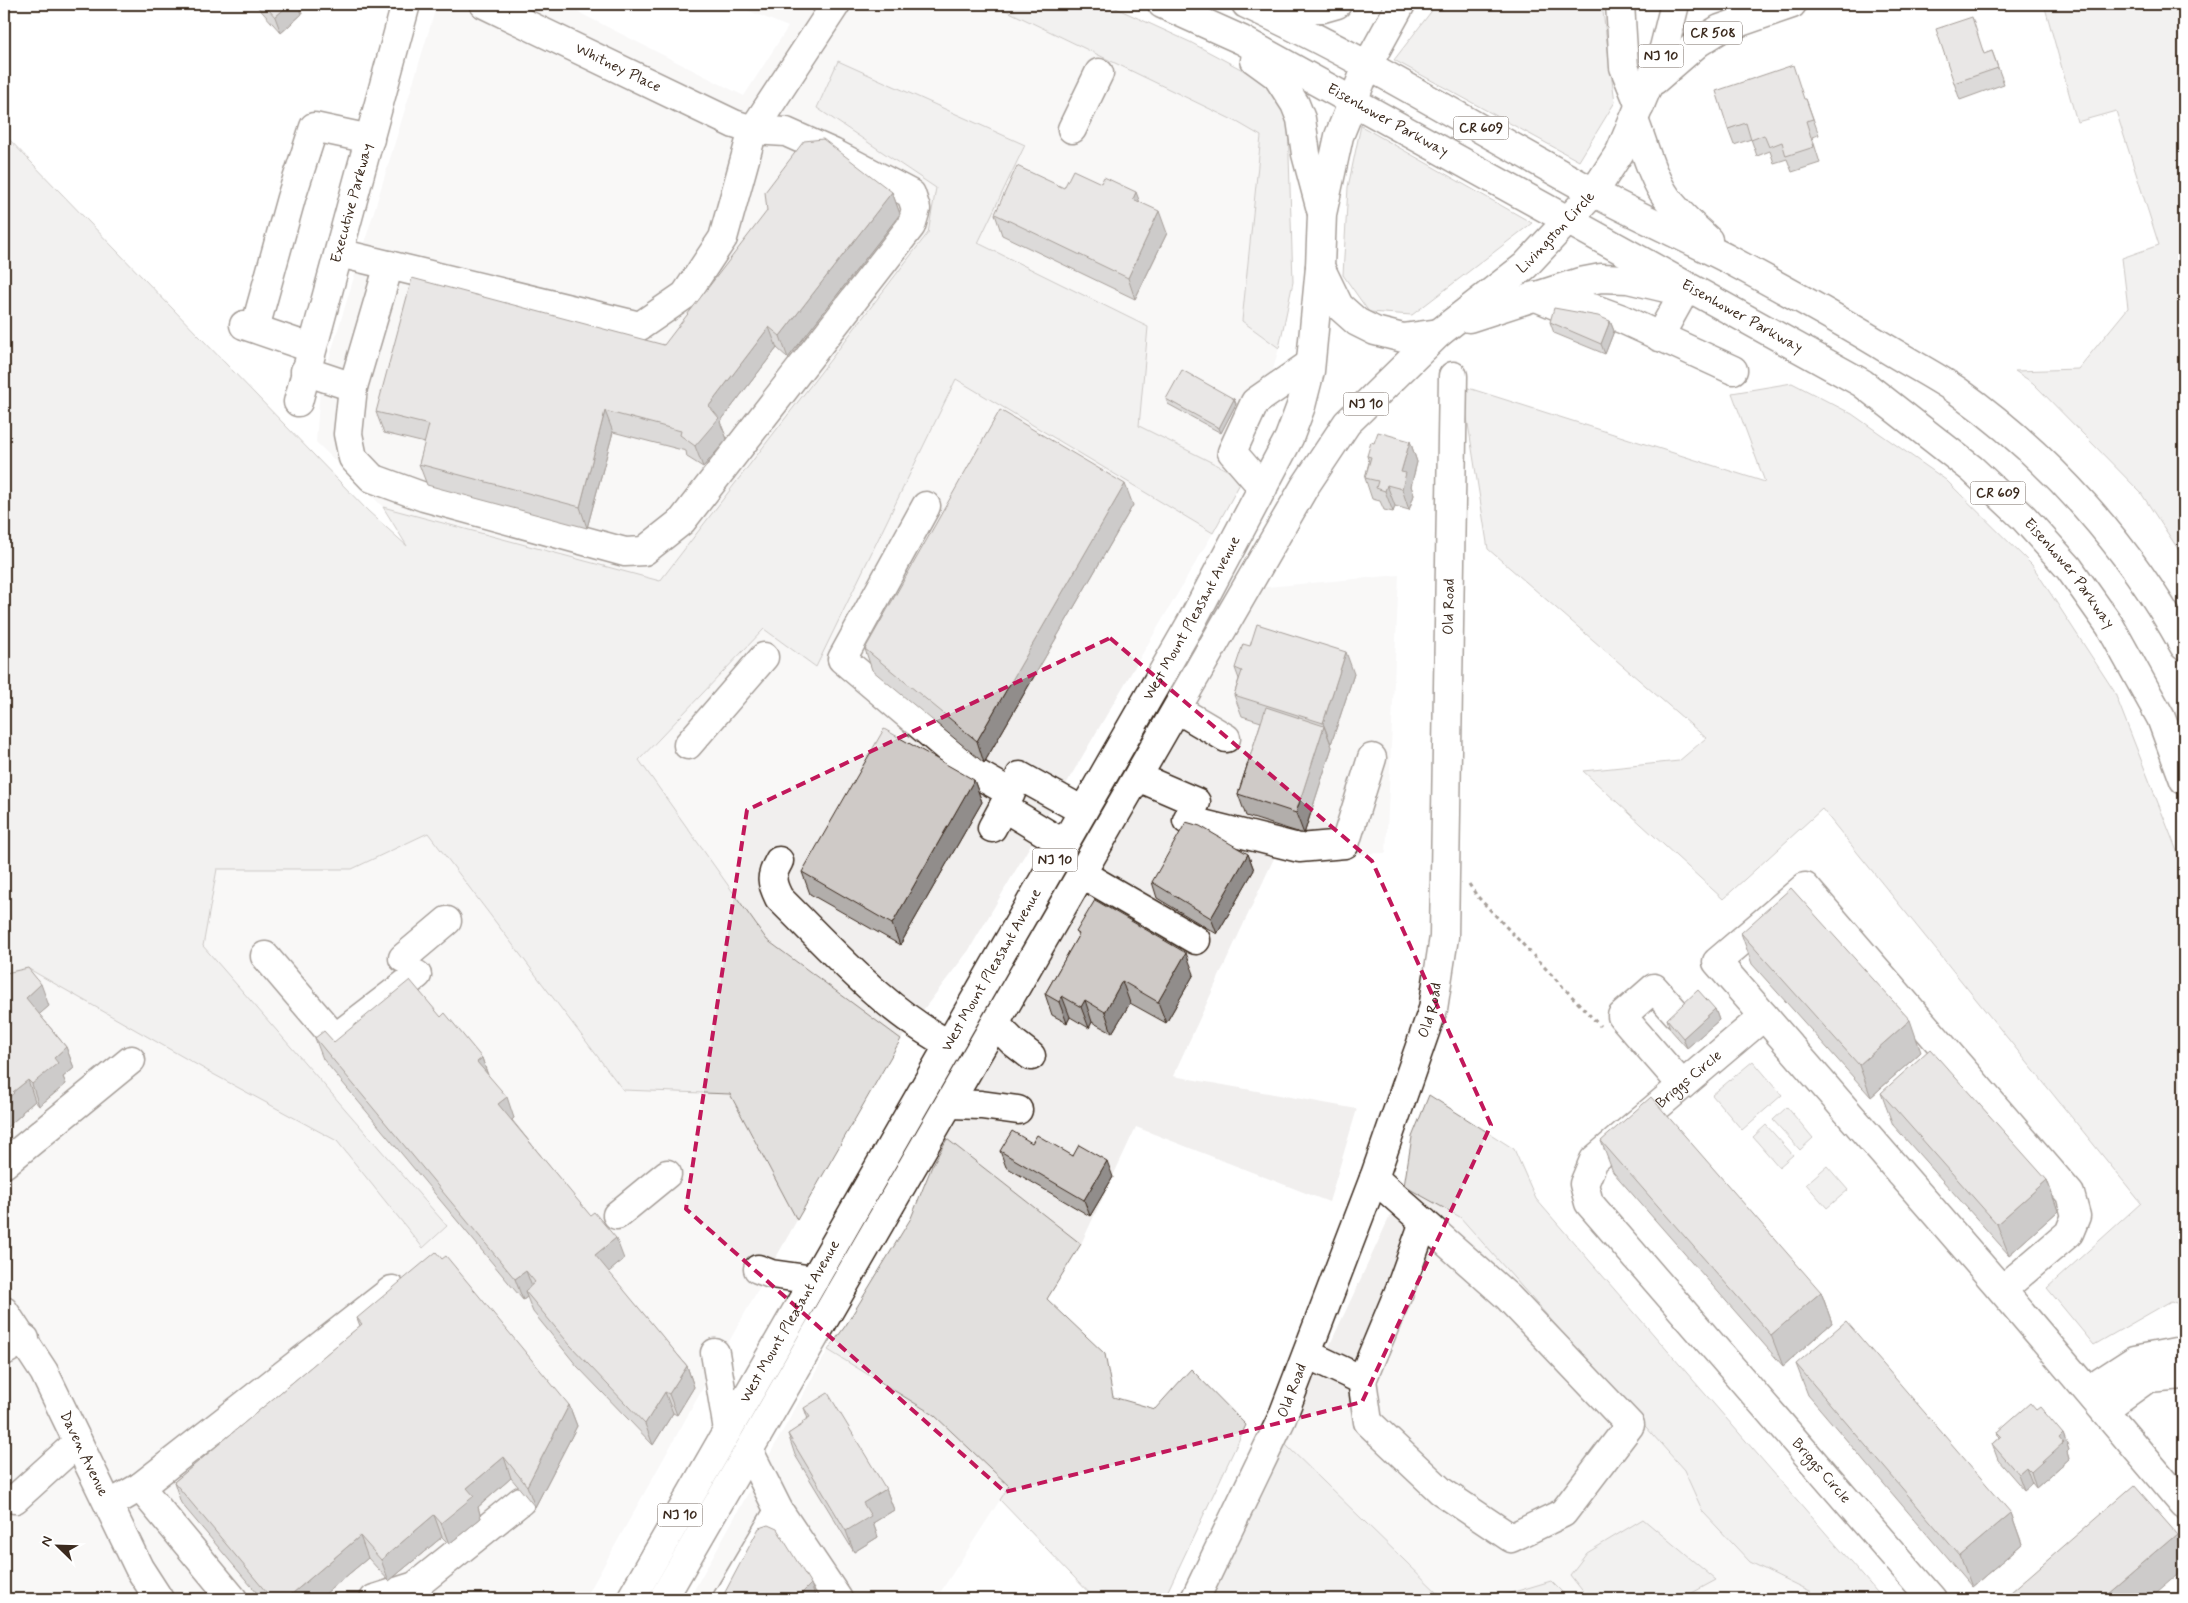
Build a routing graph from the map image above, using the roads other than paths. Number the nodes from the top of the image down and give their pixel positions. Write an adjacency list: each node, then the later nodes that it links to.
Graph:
1 (406, 4): 18 (main road, Executive Parkway)
2 (484, 4): 17 (main road, Whitney Place)
3 (836, 4): 17 (main road)
4 (1162, 4): 11 (main road, Eisenhower Parkway / CR 609)
5 (1337, 4): 10 (main road)
6 (1401, 4): 12 (main road, NJ 10)
7 (1620, 4): 15 (main road)
8 (1675, 4): 15 (main road, NJ 10)
9 (1792, 4): 15 (main road, CR 508)
10 (1252, 6): 12 (main road, CR 609)
11 (1242, 40): 14 (main road, Eisenhower Parkway / CR 609); 20 (main road)
12 (1368, 64): 14 (main road, NJ 10); 19 (main road, CR 609)
13 (1099, 73): 16 (main road)
14 (1352, 102): 20 (main road, NJ 10); 21 (main road, Eisenhower Parkway / CR 609)
15 (1640, 104): 19 (main road, Livingston Circle / NJ 10); 23 (main road)
16 (1072, 129)
17 (753, 130): 24 (main road); 35 (main road, Whitney Place)
18 (370, 138): 22 (main road, Executive Parkway); 31 (main road)
19 (1594, 192): 21 (main road, Livingston Circle / NJ 10); 23 (main road, CR 609)
20 (1322, 214): 25 (main road, NJ 10)
21 (1569, 220): 28 (main road, Eisenhower Parkway / CR 609); 29 (main road, Livingston Circle / NJ 10)
22 (339, 253): 24 (main road); 31 (main road, Executive Parkway)
23 (1729, 260): 39 (main road, CR 609)
24 (389, 265): 35 (main road, Whitney Place)
25 (1320, 267): 29 (main road); 32 (main road, West Mount Pleasant Avenue / NJ 10)
26 (1684, 292): 27 (main road); 28 (main road); 30 (main road)
27 (1534, 296): 29 (main road); 30 (main road)
28 (1713, 299): 47 (main road, Eisenhower Parkway / CR 609)
29 (1445, 328): 41 (main road, West Mount Pleasant Avenue / NJ 10)
30 (1659, 337): 33 (main road)
31 (308, 359): 35 (main road); 36 (main road, Executive Parkway)
32 (1310, 364): 37 (main road, West Mount Pleasant Avenue / NJ 10); 37 (main road)
33 (1733, 370)
34 (1453, 376): 66 (main road, Old Road)
35 (353, 387)
36 (298, 402)
37 (1263, 488): 48 (main road, West Mount Pleasant Avenue / NJ 10)
38 (926, 506): 49 (main road)
39 (2184, 646)
40 (764, 657): 43 (main road)
41 (1177, 709): 42 (main road); 46 (main road, West Mount Pleasant Avenue / NJ 10)
42 (1226, 738)
43 (688, 744)
44 (1372, 758): 46 (main road)
45 (1020, 776): 48 (main road)
46 (1138, 777): 51 (main road, West Mount Pleasant Avenue / NJ 10)
47 (2184, 780)
48 (1083, 811): 49 (main road, West Mount Pleasant Avenue / NJ 10)
49 (1064, 844): 58 (main road, West Mount Pleasant Avenue / NJ 10)
50 (779, 861): 58 (main road)
51 (1082, 874): 53 (main road); 57 (main road, West Mount Pleasant Avenue / NJ 10)
52 (447, 921): 54 (main road)
53 (1196, 940)
54 (265, 956)
55 (1677, 1014): 61 (main road)
56 (1764, 1016): 61 (main road, Briggs Circle); 72 (main road); 72 (main road)
57 (996, 1024): 59 (main road); 62 (main road, West Mount Pleasant Avenue / NJ 10)
58 (949, 1044): 71 (main road, West Mount Pleasant Avenue / NJ 10)
59 (1031, 1056)
60 (130, 1060): 64 (main road)
61 (1682, 1085): 98 (main road, Briggs Circle)
62 (950, 1104): 63 (main road); 83 (main road, West Mount Pleasant Avenue / NJ 10)
63 (1018, 1110)
64 (4, 1164)
65 (667, 1174): 67 (main road)
66 (1374, 1178): 68 (main road); 77 (main road, Old Road)
67 (617, 1215)
68 (1424, 1222): 79 (main road); 79 (main road)
69 (758, 1269): 71 (main road)
70 (414, 1273): 84 (main road)
71 (814, 1280): 81 (main road, West Mount Pleasant Avenue / NJ 10)
72 (2002, 1290): 80 (main road)
73 (4, 1311): 74 (main road, Daven Avenue)
74 (14, 1345): 82 (main road, Daven Avenue)
75 (715, 1352): 81 (main road)
76 (2184, 1352): 80 (main road)
77 (1306, 1354): 79 (main road); 97 (main road, Old Road)
78 (2184, 1375): 80 (main road)
79 (1362, 1380)
80 (2095, 1400): 87 (main road)
81 (728, 1430): 93 (main road, West Mount Pleasant Avenue / NJ 10)
82 (78, 1442): 85 (main road); 88 (main road, Daven Avenue)
83 (749, 1451): 89 (main road); 94 (main road, West Mount Pleasant Avenue / NJ 10)
84 (140, 1486): 88 (main road); 91 (main road)
85 (15, 1500)
86 (521, 1501): 92 (main road)
87 (2184, 1504)
88 (109, 1505): 90 (main road, Daven Avenue)
89 (779, 1511): 95 (main road); 96 (main road)
90 (158, 1599)
91 (233, 1599)
92 (374, 1599)
93 (631, 1599)
94 (663, 1599)
95 (727, 1599)
96 (838, 1599)
97 (1195, 1599)
98 (1932, 1599)

